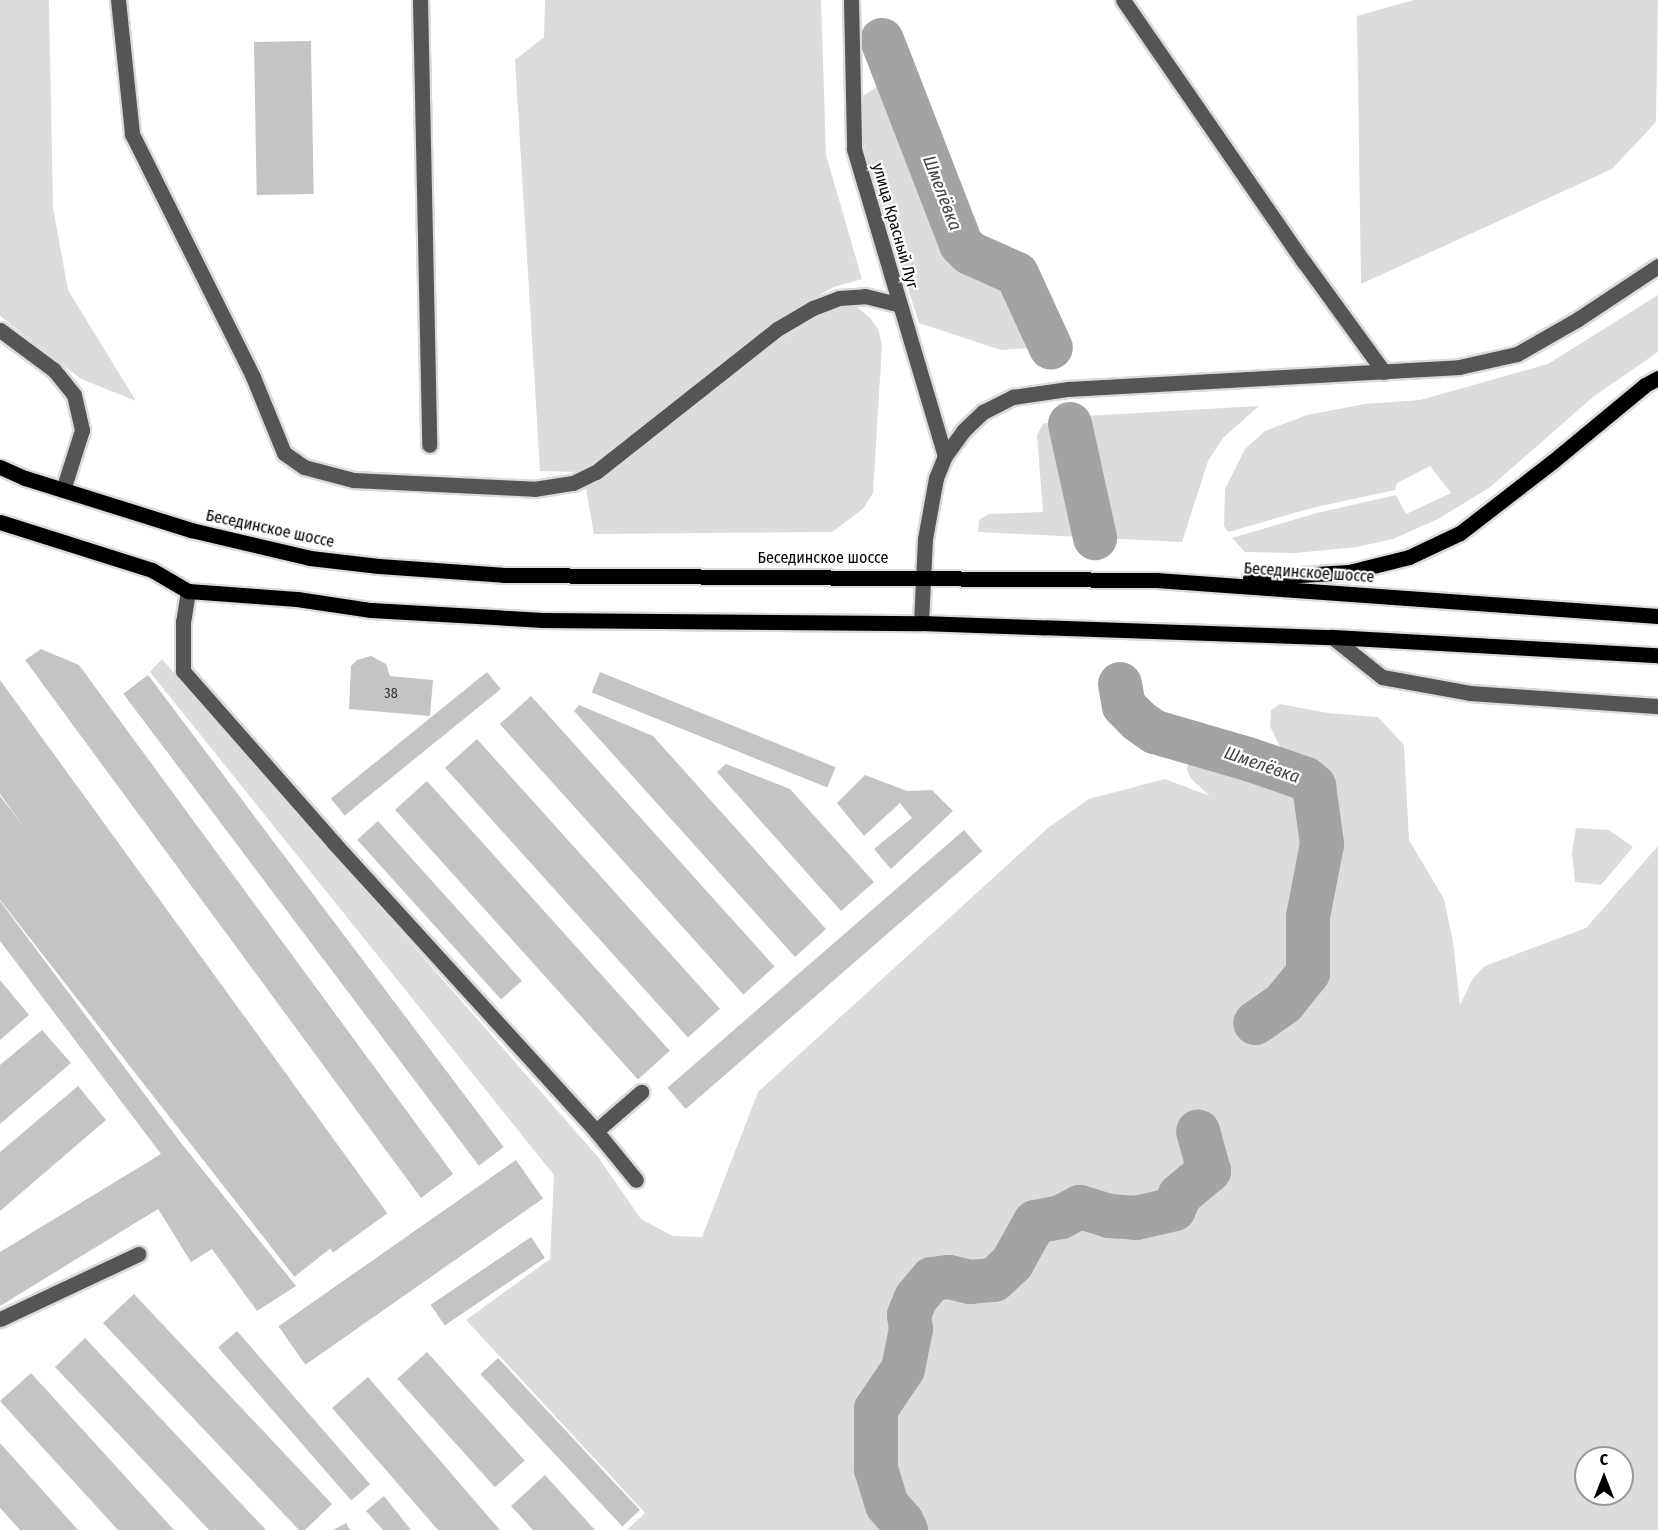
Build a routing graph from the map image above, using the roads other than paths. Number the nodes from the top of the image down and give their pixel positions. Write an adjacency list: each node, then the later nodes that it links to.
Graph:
1 (118, 0): 6 (street)
2 (420, 0): 10 (street)
3 (851, 0): 6 (street, улица Красный Луг)
4 (1123, 0): 8 (street)
5 (1658, 267): 8 (street)
6 (898, 304): 11 (street, улица Красный Луг)
7 (0, 330): 13 (street)
8 (1384, 372): 11 (street)
9 (1658, 378): 16 (main road)
10 (429, 445)
11 (945, 456): 15 (street)
12 (0, 467): 13 (main road, Бесединское шоссе)
13 (63, 490): 15 (main road, Бесединское шоссе)
14 (0, 522): 17 (main road)
15 (922, 577): 16 (main road, Бесединское шоссе); 19 (street)
16 (1178, 581): 18 (main road, Бесединское шоссе)
17 (188, 591): 19 (main road); 24 (street)
18 (1658, 616)
19 (921, 623): 20 (main road)
20 (1332, 637): 21 (main road); 22 (street)
21 (1658, 655)
22 (1658, 706)
23 (641, 1092): 24 (street)
24 (596, 1131): 25 (street)
25 (636, 1180)
26 (138, 1254): 27 (street)
27 (0, 1319)

